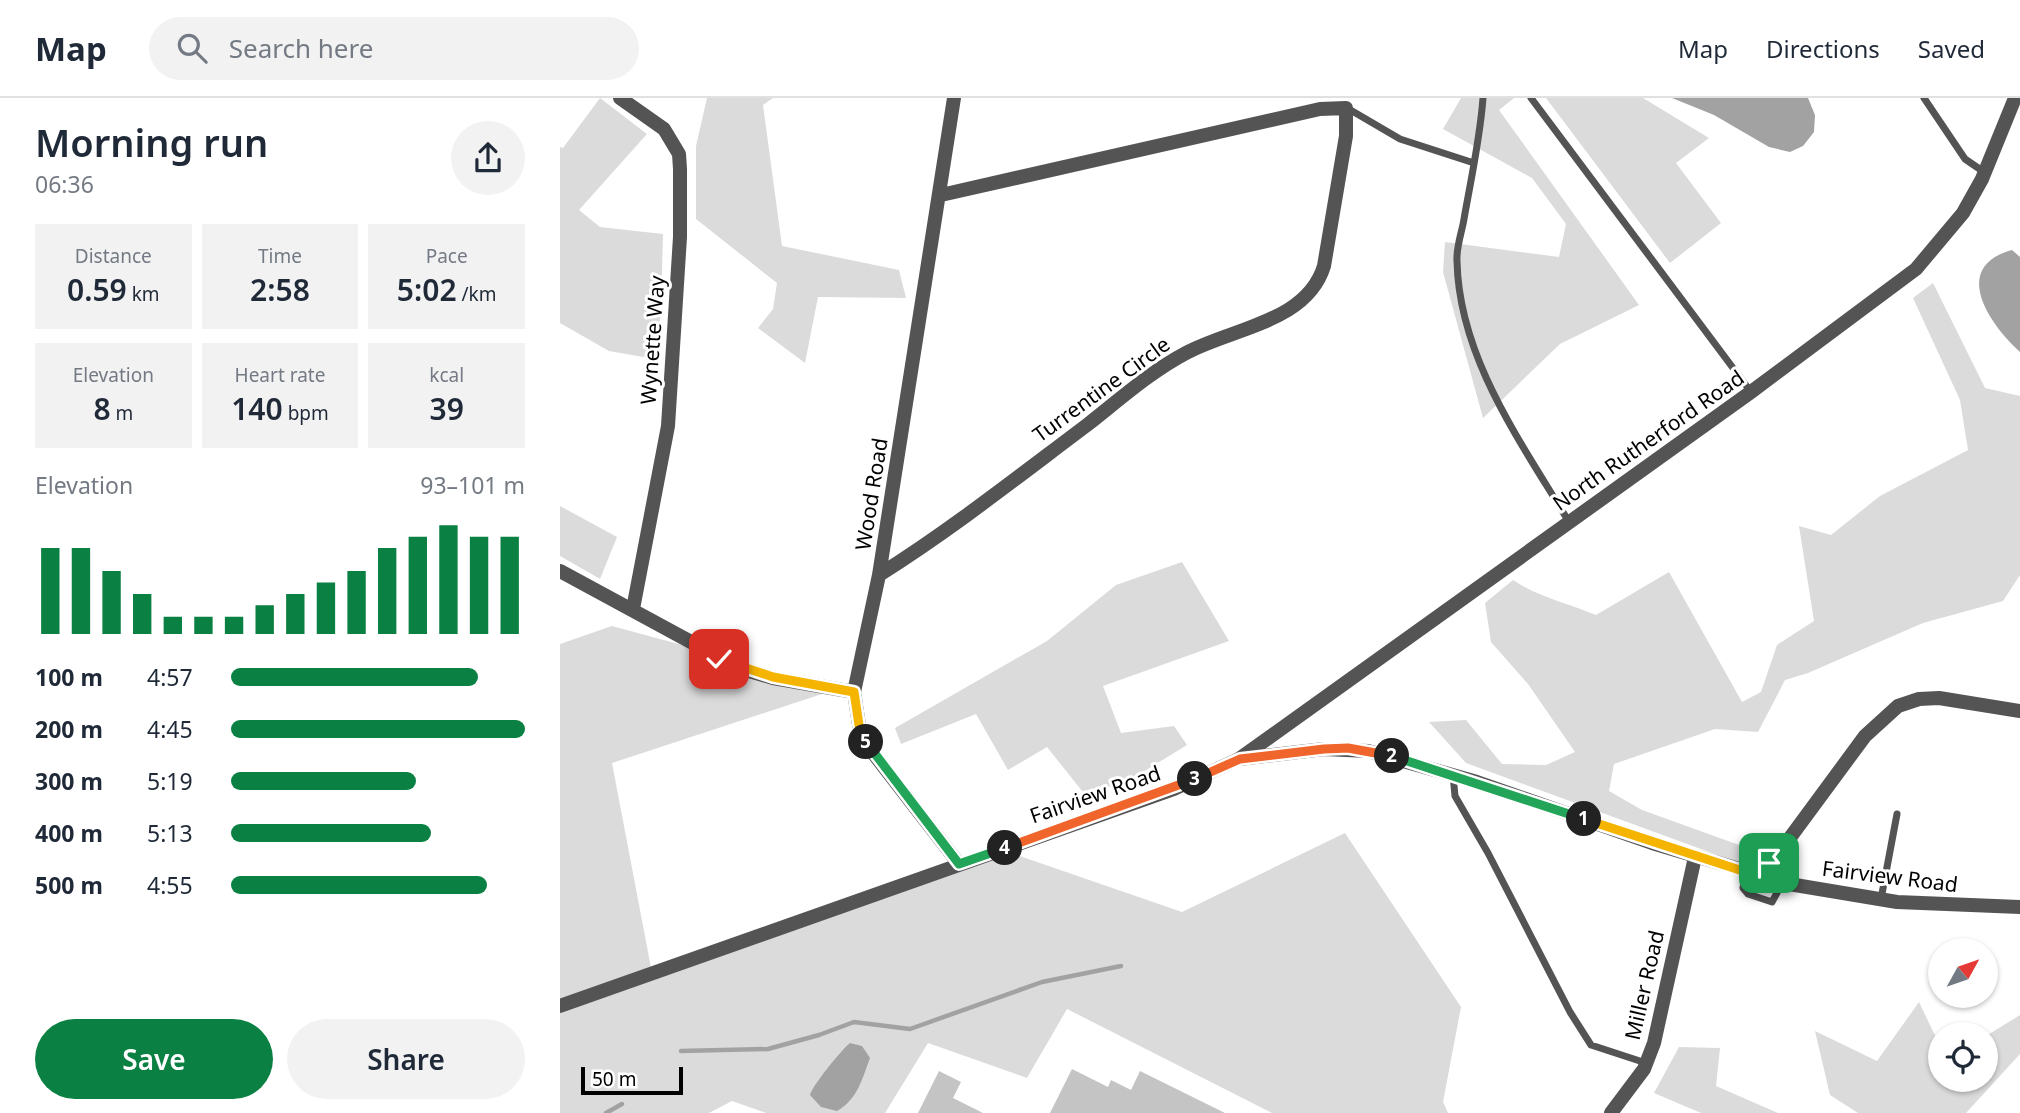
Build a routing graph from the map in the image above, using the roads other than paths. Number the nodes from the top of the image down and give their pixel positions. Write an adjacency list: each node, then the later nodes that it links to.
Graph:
1 (620, 98): 15 (street, Wynette Way)
2 (954, 98): 10 (street, Wood Road)
3 (1483, 98): 8 (lane)
4 (1531, 98): 11 (lane)
5 (1924, 98): 9 (lane)
6 (2015, 98): 9 (street, North Rutherford Road)
7 (1346, 108): 8 (lane); 10 (street); 14 (street, Turrentine Circle)
8 (1474, 163): 12 (lane)
9 (1984, 173): 11 (street, North Rutherford Road)
10 (941, 195): 14 (street, Wood Road)
11 (1751, 392): 12 (street, North Rutherford Road)
12 (1569, 522): 18 (street, North Rutherford Road)
13 (560, 571): 15 (street)
14 (880, 575): 16 (street, Wood Road)
15 (633, 609): 16 (street)
16 (854, 692): 22 (street, Wood Road)
17 (2020, 711): 24 (street)
18 (1240, 759): 19 (street, Fairview Road); 22 (street, Fairview Road)
19 (1453, 775): 21 (street, Fairview Road); 29 (lane)
20 (1898, 814): 26 (lane)
21 (1695, 857): 23 (street, Fairview Road); 29 (street, Miller Road)
22 (959, 864): 28 (street, Fairview Road)
23 (1746, 872): 24 (street, Fairview Road); 25 (lane)
24 (1761, 877): 25 (street, Fairview Road)
25 (1783, 883): 26 (street, Fairview Road)
26 (1881, 899): 27 (street, Fairview Road)
27 (2020, 907)
28 (560, 1006)
29 (1646, 1063): 30 (street, Miller Road)
30 (1611, 1113)

